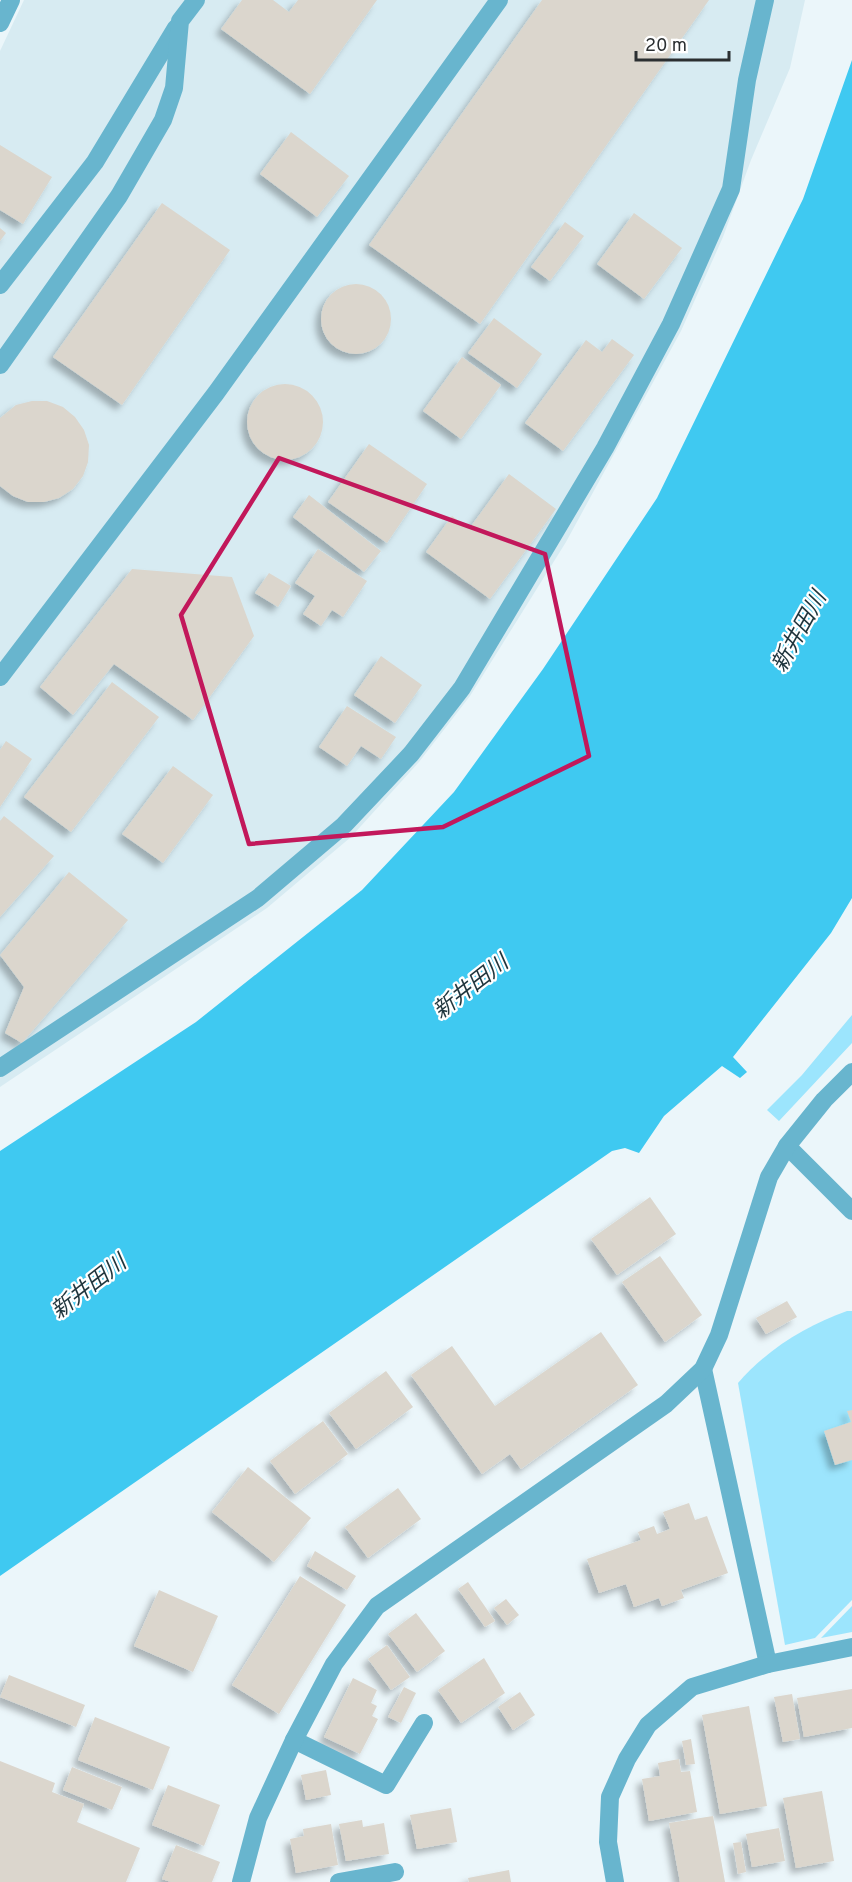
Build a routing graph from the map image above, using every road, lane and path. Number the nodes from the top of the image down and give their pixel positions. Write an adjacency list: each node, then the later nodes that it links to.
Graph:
1 (11, 0): 6 (street)
2 (196, 0): 5 (street)
3 (499, 0): 9 (street)
4 (765, 0): 10 (street)
5 (180, 21): 7 (street); 8 (street)
6 (0, 23)
7 (0, 285)
8 (0, 365)
9 (0, 677)
10 (0, 1068)
11 (852, 1072): 12 (street)
12 (787, 1146): 13 (street); 14 (street)
13 (852, 1211)
14 (703, 1369): 16 (street); 18 (street)
15 (852, 1647): 16 (street)
16 (768, 1664): 22 (street)
17 (424, 1723): 18 (street)
18 (294, 1740): 20 (street)
19 (395, 1872): 21 (street)
20 (241, 1882)
21 (339, 1882)
22 (615, 1882)

